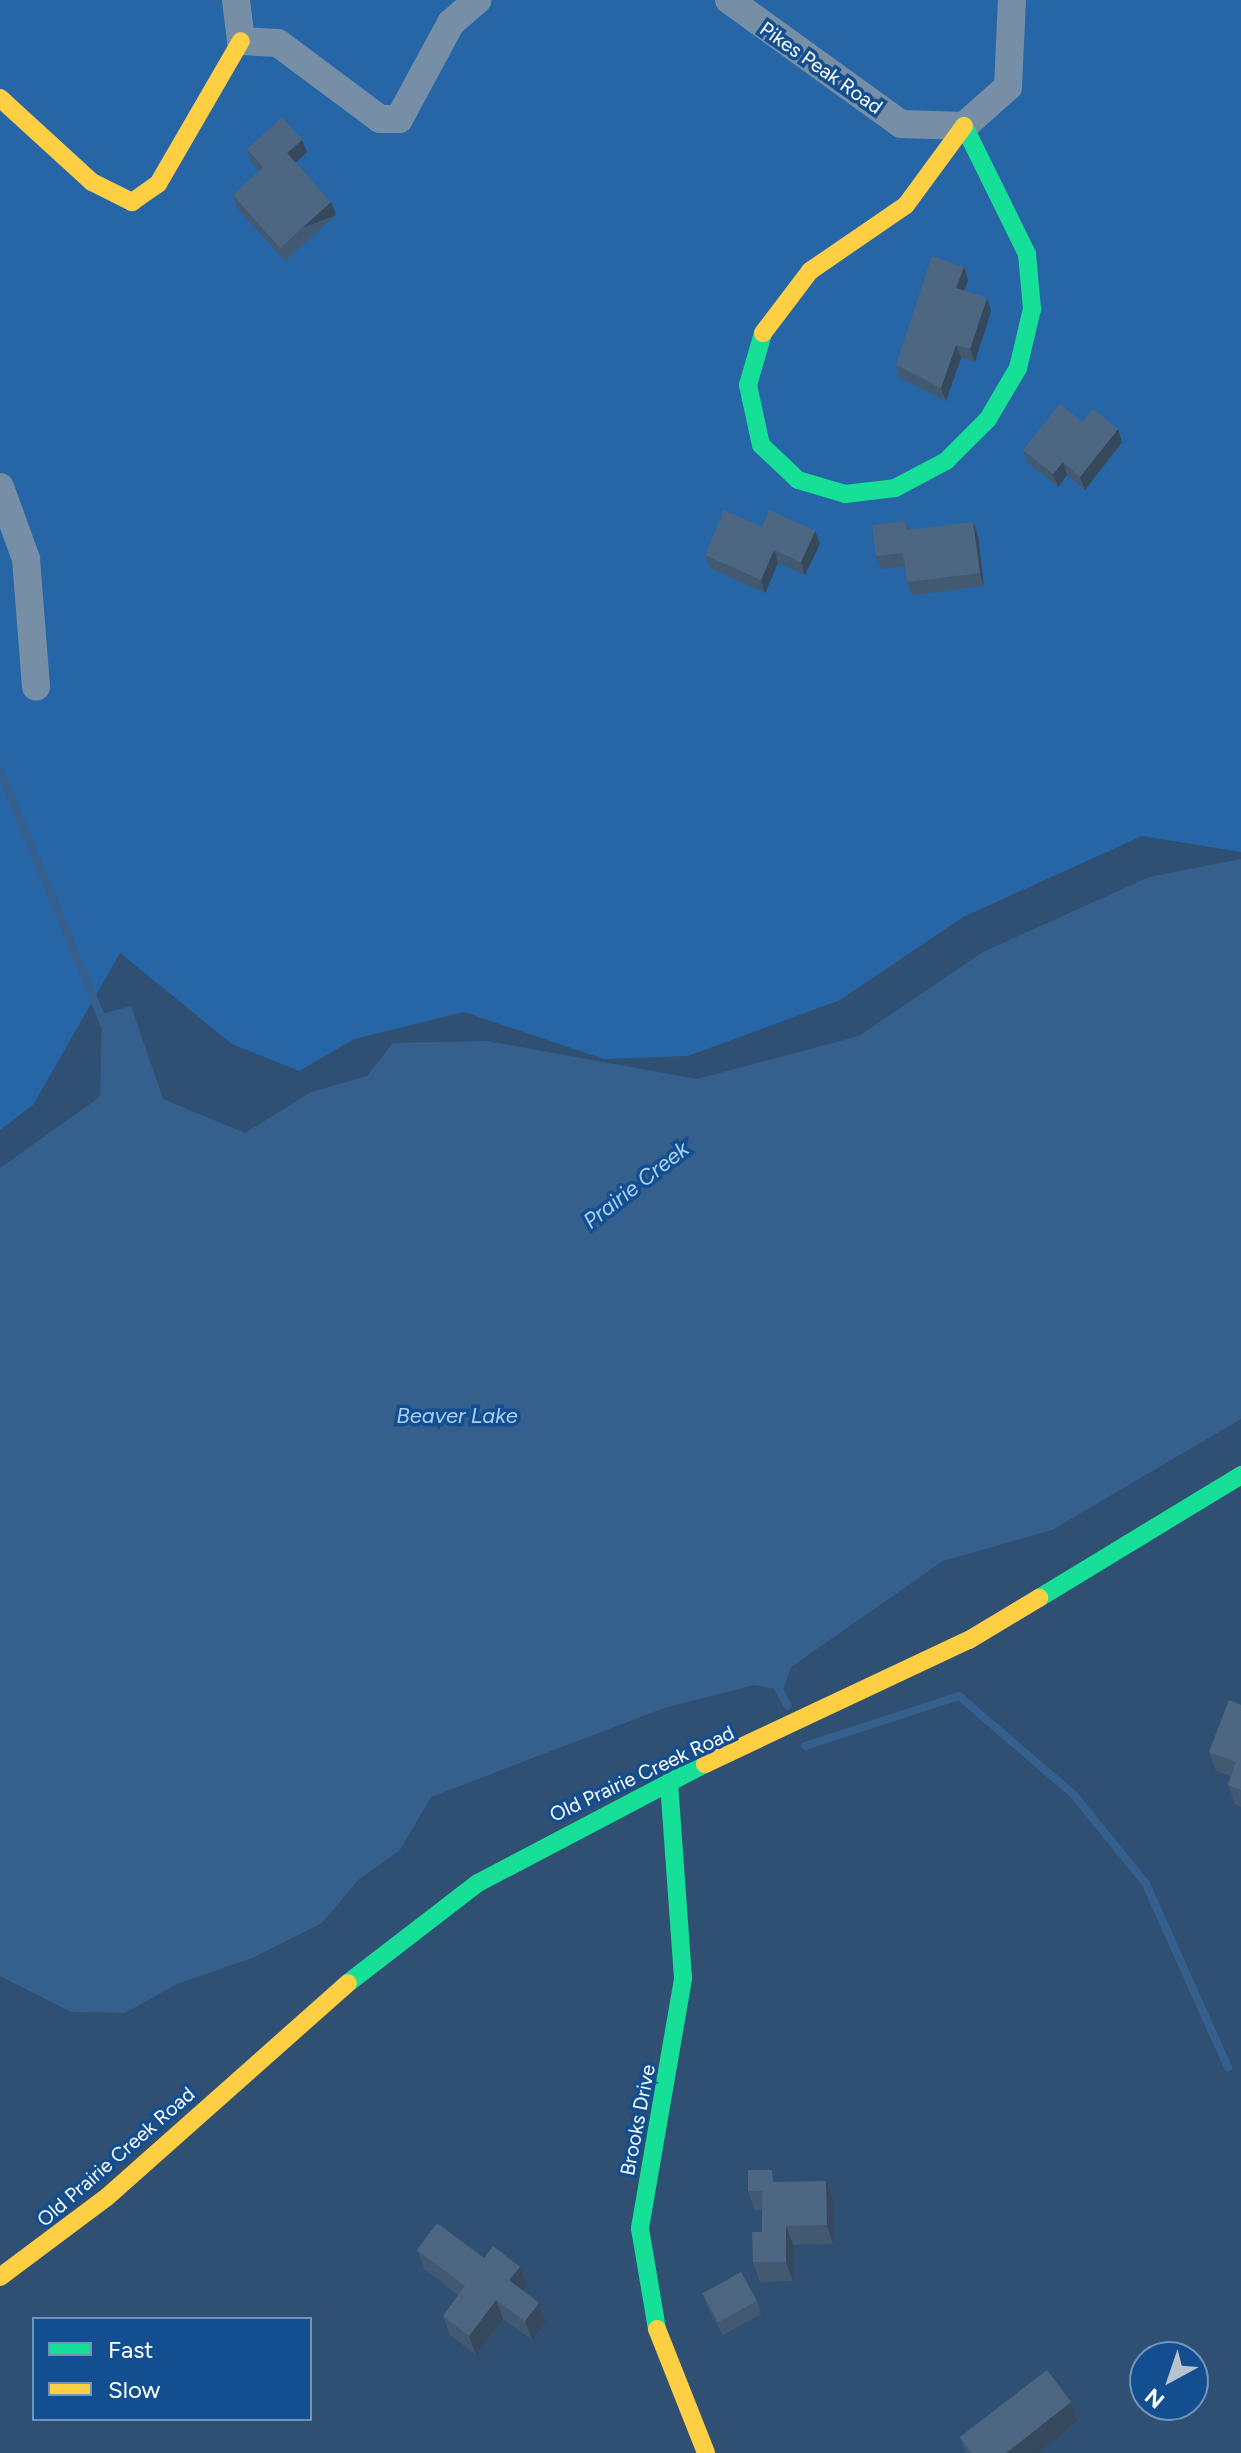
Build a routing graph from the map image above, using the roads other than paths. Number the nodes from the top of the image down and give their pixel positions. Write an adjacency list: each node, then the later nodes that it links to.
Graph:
1 (236, 0): 5 (street)
2 (477, 0): 5 (street)
3 (729, 0): 7 (street, Pikes Peak Road)
4 (1012, 0): 7 (street)
5 (241, 41): 6 (street)
6 (0, 98)
7 (964, 126): 7 (street)
8 (0, 487): 9 (street)
9 (36, 687)
10 (1241, 1475): 11 (street, Old Prairie Creek Road)
11 (669, 1783): 12 (street, Old Prairie Creek Road); 13 (street, Brooks Drive)
12 (0, 2277)
13 (706, 2453)

